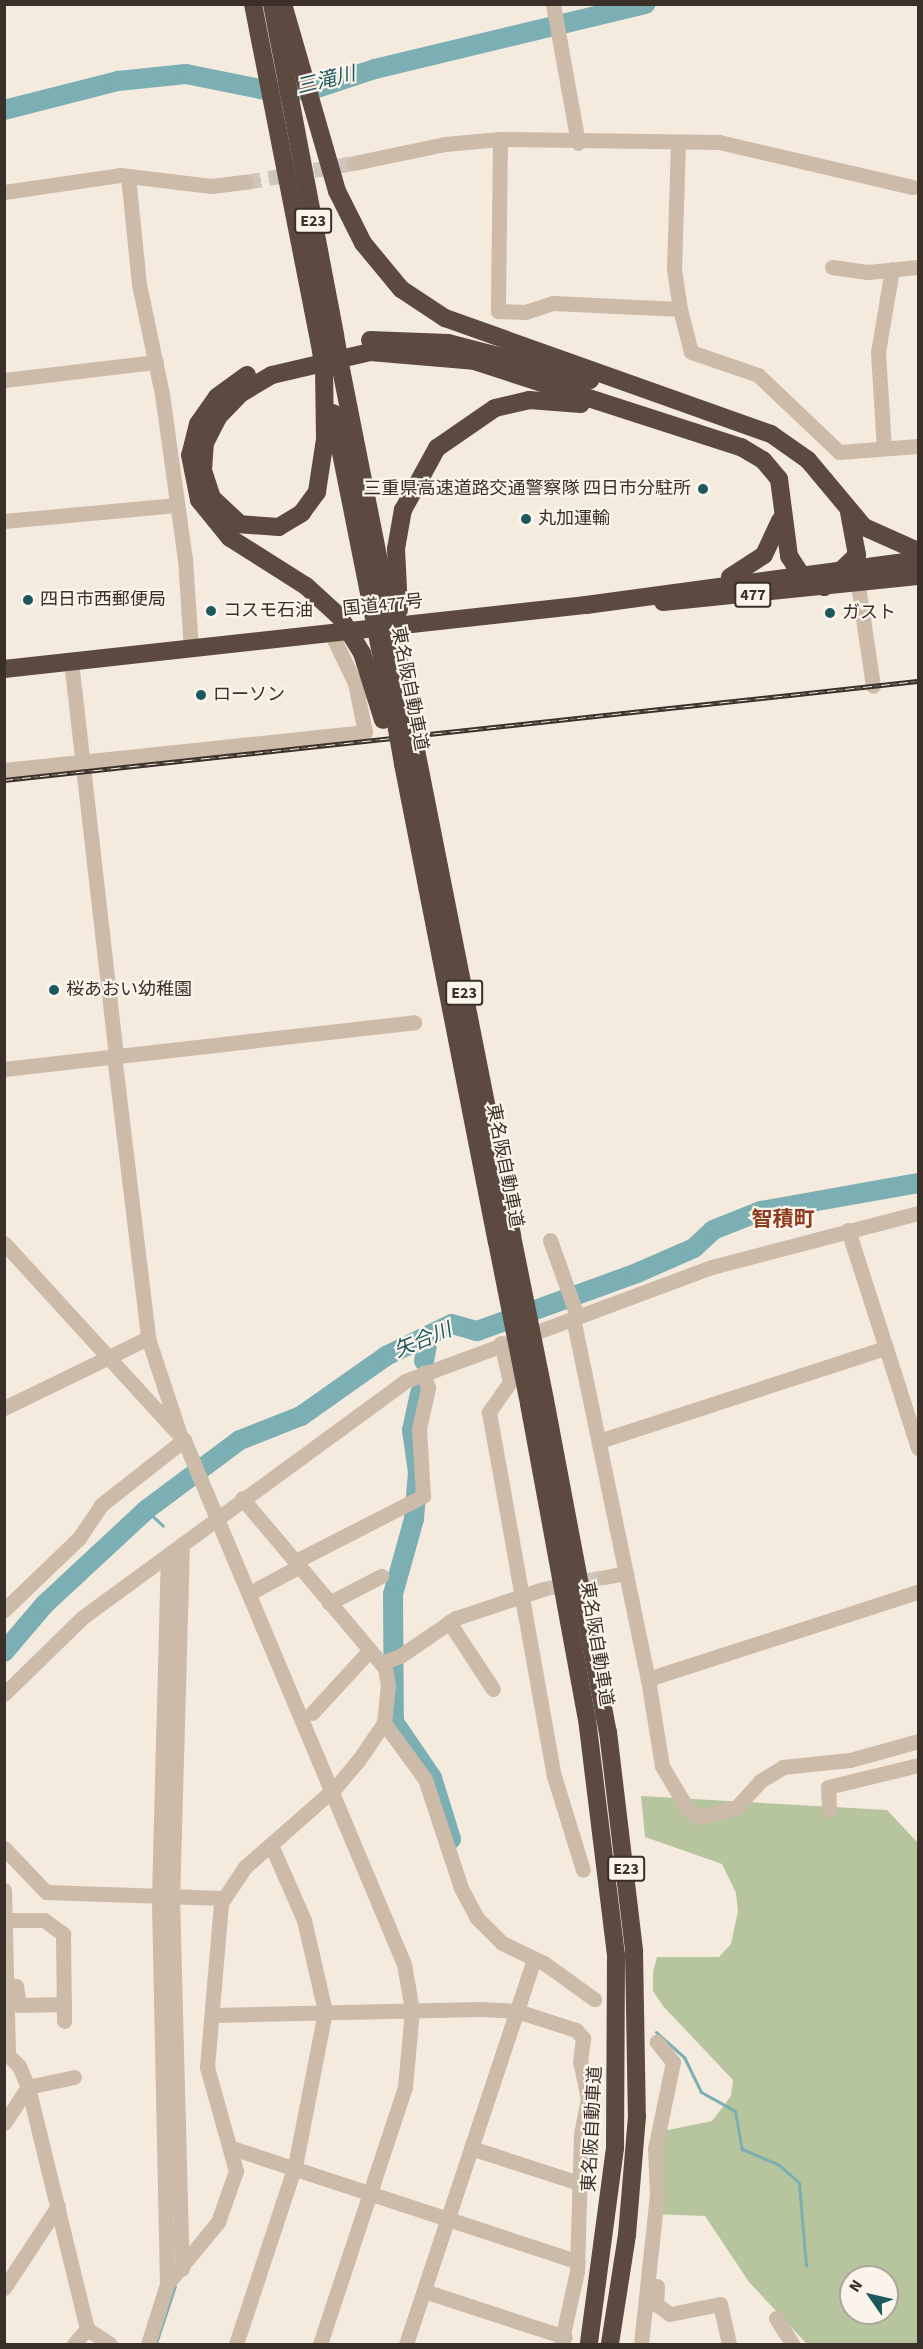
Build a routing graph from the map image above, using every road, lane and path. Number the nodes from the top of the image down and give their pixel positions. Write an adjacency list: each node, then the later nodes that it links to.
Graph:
1 (553, 4): 6 (street)
2 (279, 9): 16 (highway, 東名阪自動車道 / E23); 20 (highway)
3 (254, 10): 16 (highway, 東名阪自動車道 / E23)
4 (500, 139): 6 (street); 7 (street); 15 (street)
5 (678, 142): 6 (street); 10 (street); 15 (street)
6 (578, 143)
7 (354, 164)
8 (128, 176): 9 (street); 11 (street); 17 (street)
9 (246, 182)
10 (913, 187)
11 (4, 192)
12 (832, 267): 14 (street)
13 (918, 267): 14 (street)
14 (892, 269): 23 (street)
15 (680, 309): 23 (street)
16 (327, 338): 18 (highway, 東名阪自動車道, bridge)
17 (156, 362): 19 (street); 25 (street)
18 (332, 366): 21 (highway); 36 (highway, 東名阪自動車道)
19 (4, 380)
20 (642, 392): 26 (highway); 42 (highway, bridge)
21 (633, 414): 24 (highway); 36 (highway)
22 (918, 446): 23 (street)
23 (884, 448)
24 (779, 479): 30 (highway); 33 (highway)
25 (176, 505): 27 (street); 38 (street)
26 (849, 512): 28 (highway); 31 (highway)
27 (4, 521)
28 (918, 551)
29 (918, 560): 31 (highway, 国道477号 / 477)
30 (800, 573): 31 (highway, 国道477号 / 477); 33 (highway, 国道477号 / 477); 34 (highway)
31 (854, 573): 32 (highway, 国道477号 / 477); 34 (highway); 41 (street)
32 (918, 576)
33 (705, 585): 35 (highway, 国道477号 / 477)
34 (824, 587): 35 (highway, 国道477号 / 477)
35 (586, 605): 37 (highway, 国道477号 / 477)
36 (387, 612): 42 (highway, 東名阪自動車道, bridge); 42 (highway, 東名阪自動車道, bridge)
37 (332, 633): 38 (highway, 国道477号 / 477); 43 (street)
38 (191, 649): 39 (highway, 国道477号 / 477)
39 (71, 661): 40 (highway, 国道477号 / 477); 43 (street)
40 (4, 669)
41 (873, 686)
42 (396, 718): 50 (highway, 東名阪自動車道 / E23); 50 (highway, 東名阪自動車道 / E23, bridge)
43 (84, 762): 44 (street); 46 (street)
44 (4, 770)
45 (414, 1022): 46 (street)
46 (115, 1055): 47 (street); 54 (street)
47 (4, 1069)
48 (918, 1213): 49 (street)
49 (848, 1230): 53 (street); 56 (street)
50 (505, 1239): 59 (highway, 東名阪自動車道 / E23, bridge)
51 (550, 1240): 53 (street)
52 (4, 1244): 57 (street)
53 (575, 1314): 55 (street); 62 (street)
54 (148, 1338): 57 (street); 61 (street)
55 (501, 1343): 58 (street); 73 (street)
56 (886, 1348): 62 (street); 63 (street)
57 (108, 1360): 60 (street); 61 (street)
58 (424, 1372): 64 (street); 68 (street)
59 (537, 1402): 136 (highway, 東名阪自動車道 / E23); 137 (highway, 東名阪自動車道 / E23)
60 (4, 1408)
61 (182, 1437): 65 (street); 76 (street)
62 (599, 1441): 69 (street)
63 (918, 1448)
64 (242, 1498): 65 (street); 68 (street)
65 (217, 1517): 66 (street); 75 (street)
66 (182, 1544): 67 (street); 96 (street)
67 (168, 1556): 83 (street); 96 (street)
68 (298, 1564): 75 (street); 77 (street)
69 (626, 1573): 71 (street); 81 (street)
70 (381, 1576): 77 (street)
71 (605, 1577)
72 (543, 1589): 73 (street)
73 (525, 1591): 78 (street); 94 (street)
74 (918, 1592): 81 (street)
75 (250, 1593): 90 (street)
76 (7, 1602)
77 (329, 1603): 79 (street)
78 (449, 1622): 80 (street); 82 (street)
79 (369, 1651): 80 (street); 84 (street)
80 (389, 1659): 85 (street)
81 (648, 1679): 87 (street)
82 (493, 1689)
83 (4, 1694)
84 (312, 1713)
85 (384, 1723): 90 (street); 100 (street)
86 (918, 1740): 87 (street)
87 (873, 1753): 89 (street)
88 (918, 1765): 89 (street)
89 (880, 1774): 91 (street)
90 (335, 1788): 92 (street); 104 (street)
91 (829, 1810)
92 (271, 1845): 97 (street); 105 (street)
93 (4, 1848): 96 (street)
94 (583, 1870)
95 (4, 1890): 98 (street)
96 (166, 1896): 97 (street); 123 (street); 124 (street)
97 (224, 1898): 107 (street)
98 (8, 1920): 99 (street); 103 (street)
99 (6, 1947): 101 (street)
100 (534, 1959): 102 (street); 106 (street)
101 (8, 1965): 103 (street); 110 (street)
102 (594, 1999)
103 (64, 2004): 108 (street)
104 (412, 2010): 105 (street); 106 (street); 118 (street)
105 (325, 2011): 107 (street); 116 (street)
106 (517, 2011): 115 (street); 117 (street)
107 (214, 2015): 114 (street)
108 (64, 2021)
109 (657, 2042): 121 (street)
110 (6, 2053): 112 (street)
111 (74, 2077): 112 (street)
112 (28, 2087): 113 (street); 119 (street)
113 (4, 2122)
114 (232, 2148): 116 (street); 123 (street)
115 (471, 2148): 117 (street); 120 (street)
116 (295, 2166): 118 (street); 133 (street)
117 (582, 2184): 122 (street)
118 (371, 2193): 120 (street); 134 (street)
119 (58, 2206): 125 (street); 128 (street)
120 (448, 2219): 122 (street); 126 (street)
121 (652, 2250): 138 (street); 139 (street)
122 (578, 2262): 129 (street)
123 (182, 2269): 124 (street)
124 (167, 2284): 132 (street)
125 (4, 2288)
126 (424, 2290): 129 (street); 135 (street)
127 (776, 2318): 140 (street)
128 (87, 2329): 130 (street); 131 (street)
129 (563, 2341)
130 (74, 2344)
131 (110, 2344)
132 (148, 2344)
133 (236, 2344)
134 (320, 2344)
135 (406, 2344)
136 (589, 2344)
137 (610, 2344)
138 (641, 2344)
139 (729, 2344)
140 (792, 2344)

